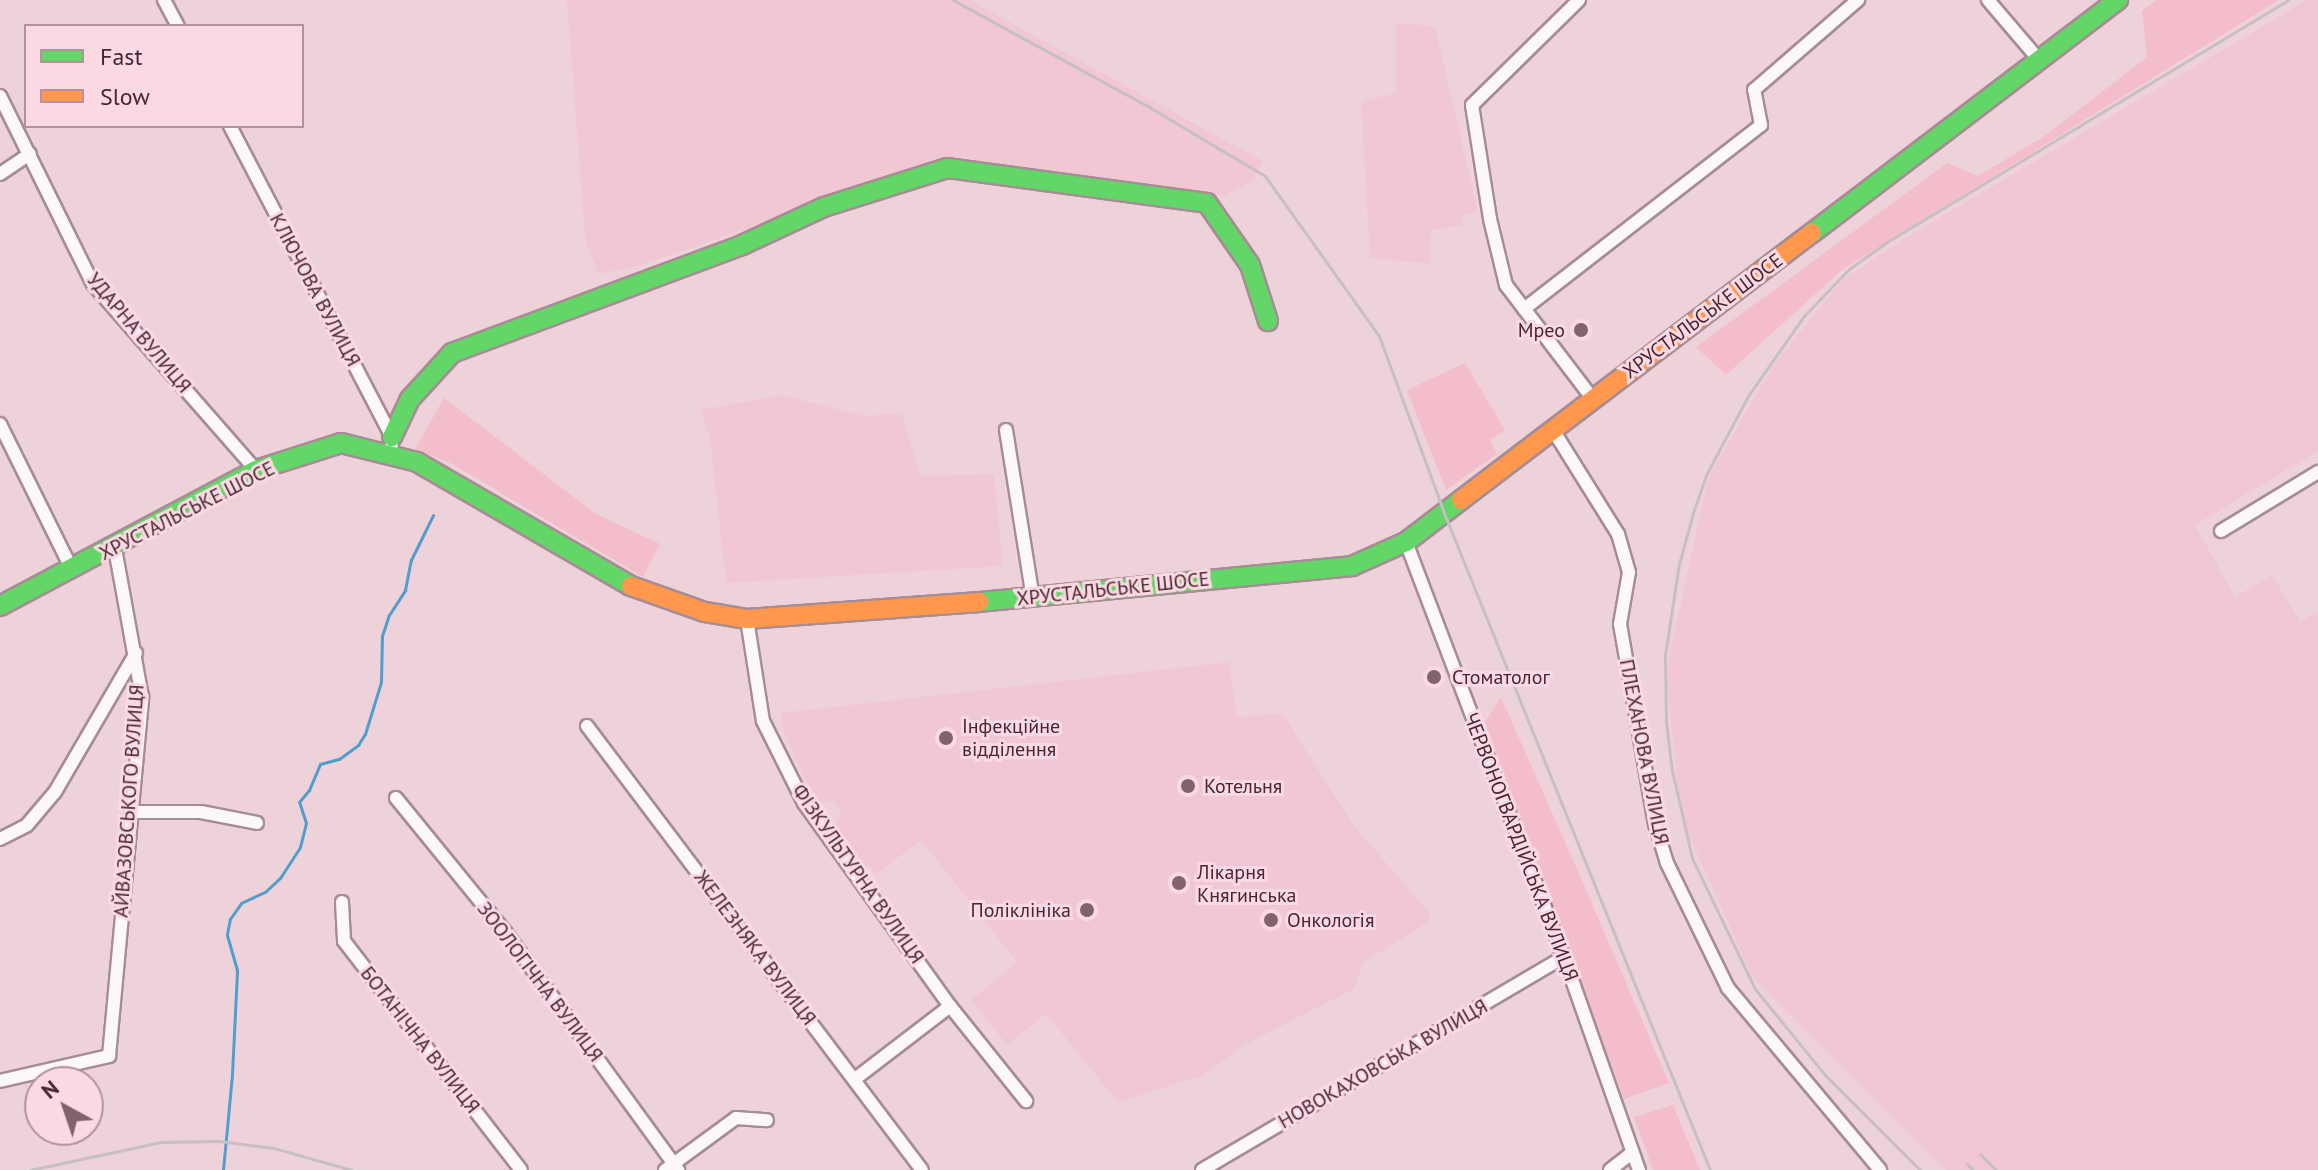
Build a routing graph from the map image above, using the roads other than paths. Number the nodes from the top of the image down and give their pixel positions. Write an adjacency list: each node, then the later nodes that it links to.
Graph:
1 (164, 0): 6 (street)
2 (1579, 0): 12 (street)
3 (1858, 0): 12 (street)
4 (1988, 0): 7 (street)
5 (2118, 0): 7 (street, ХРУСТАЛЬСЬКЕ ШОСЕ)
6 (177, 24)
7 (2039, 60): 14 (street, ХРУСТАЛЬСЬКЕ ШОСЕ)
8 (0, 96): 10 (street, УДАРНА ВУЛИЦЯ)
9 (231, 128): 18 (street, КЛЮЧОВА ВУЛИЦЯ)
10 (30, 154): 11 (street); 19 (street, УДАРНА ВУЛИЦЯ)
11 (0, 174)
12 (1524, 309): 14 (street)
13 (1268, 321): 18 (street)
14 (1593, 399): 17 (street, ХРУСТАЛЬСЬКЕ ШОСЕ)
15 (0, 424): 24 (street)
16 (1006, 430): 25 (street)
17 (1553, 430): 22 (street, ХРУСТАЛЬСЬКЕ ШОСЕ); 48 (street, ПЛЕХАНОВА ВУЛИЦЯ)
18 (391, 446): 19 (street, ХРУСТАЛЬСЬКЕ ШОСЕ); 27 (street, ХРУСТАЛЬСЬКЕ ШОСЕ)
19 (256, 470): 23 (street, ХРУСТАЛЬСЬКЕ ШОСЕ)
20 (2318, 472): 21 (street)
21 (2221, 531)
22 (1406, 542): 25 (street, ХРУСТАЛЬСЬКЕ ШОСЕ); 35 (street, ЧЕРВОНОГВАРДІЙСЬКА ВУЛИЦЯ)
23 (115, 548): 24 (street, ХРУСТАЛЬСЬКЕ ШОСЕ); 28 (street, АЙВАЗОВСЬКОГО ВУЛИЦЯ)
24 (72, 570): 26 (street, ХРУСТАЛЬСЬКЕ ШОСЕ)
25 (1033, 598): 27 (street, ХРУСТАЛЬСЬКЕ ШОСЕ)
26 (0, 606)
27 (747, 619): 36 (street, ФІЗКУЛЬТУРНА ВУЛИЦЯ)
28 (136, 653): 31 (street, АЙВАЗОВСЬКОГО ВУЛИЦЯ); 33 (street)
29 (587, 726): 37 (street, ЖЕЛЕЗНЯКА ВУЛИЦЯ)
30 (396, 798): 42 (street, ЗООЛОГІЧНА ВУЛИЦЯ)
31 (131, 812): 32 (street); 38 (street, АЙВАЗОВСЬКОГО ВУЛИЦЯ)
32 (257, 823)
33 (0, 839)
34 (342, 902): 43 (street, БОТАНІЧНА ВУЛИЦЯ)
35 (1564, 957): 41 (street, ЧЕРВОНОГВАРДІЙСЬКА ВУЛИЦЯ); 45 (street, НОВОКАХОВСЬКА ВУЛИЦЯ)
36 (950, 1006): 37 (street); 39 (street, ФІЗКУЛЬТУРНА ВУЛИЦЯ)
37 (855, 1079): 44 (street, ЖЕЛЕЗНЯКА ВУЛИЦЯ)
38 (0, 1081)
39 (1026, 1101)
40 (767, 1120): 42 (street)
41 (1632, 1153): 46 (street); 47 (street, ЧЕРВОНОГВАРДІЙСЬКА ВУЛИЦЯ)
42 (672, 1168)
43 (521, 1170)
44 (922, 1170)
45 (1202, 1170)
46 (1610, 1170)
47 (1639, 1170)
48 (1880, 1170)

